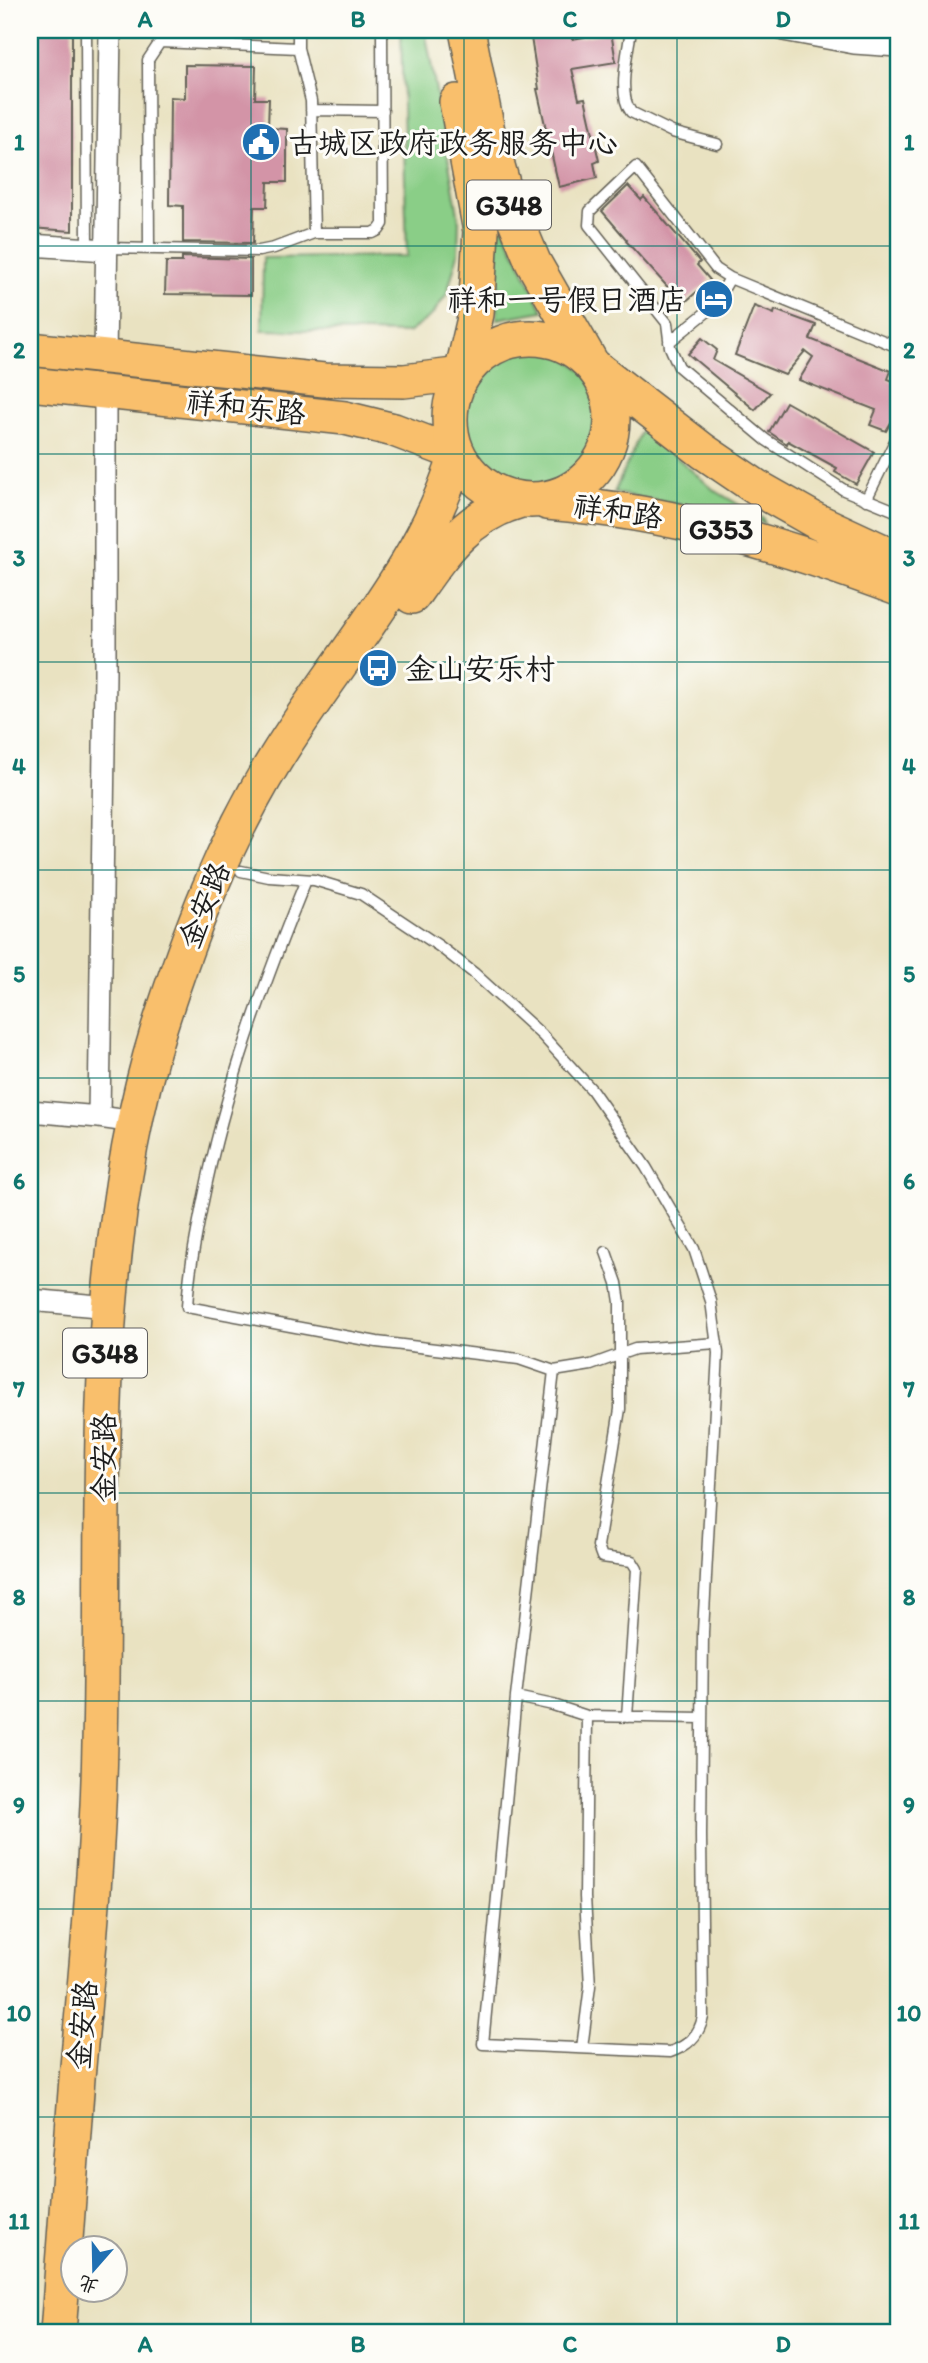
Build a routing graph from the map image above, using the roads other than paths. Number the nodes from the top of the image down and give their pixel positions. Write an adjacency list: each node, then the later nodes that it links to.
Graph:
1 (86, 30): 16 (lane)
2 (110, 30): 16 (street)
3 (298, 30): 10 (lane)
4 (382, 30): 12 (lane)
5 (442, 30): 24 (highway, G348)
6 (467, 30): 23 (highway, G348)
7 (631, 30): 13 (lane)
8 (783, 30): 9 (street)
9 (898, 46)
10 (298, 48): 11 (lane); 17 (lane)
11 (311, 110): 12 (lane); 14 (lane)
12 (383, 111): 14 (lane)
13 (717, 144)
14 (314, 233): 17 (lane)
15 (30, 245): 16 (street)
16 (100, 249): 17 (lane); 22 (street)
17 (149, 249)
18 (730, 278): 19 (lane); 19 (lane); 20 (lane)
19 (669, 342): 29 (lane)
20 (898, 347)
21 (30, 349): 22 (main road, 祥和东路)
22 (105, 357): 24 (main road, 祥和东路)
23 (592, 365): 24 (highway, G348); 30 (highway, G348); 32 (highway, G353)
24 (462, 374): 28 (highway, G348)
25 (30, 384): 26 (main road, 祥和东路)
26 (105, 392): 28 (main road, 祥和东路); 37 (street)
27 (898, 435): 29 (lane)
28 (457, 454): 30 (highway, G348); 38 (highway, 金安路 / G348)
29 (866, 499): 31 (lane)
30 (529, 501): 33 (highway, 祥和路 / G353); 34 (highway, 金安路 / G348)
31 (898, 512)
32 (898, 559)
33 (898, 587)
34 (241, 871): 35 (lane); 50 (highway, 金安路 / G348)
35 (306, 880): 42 (lane); 44 (lane)
36 (30, 1111): 37 (street)
37 (99, 1117): 38 (street)
38 (135, 1122): 41 (highway, 金安路 / G348)
39 (607, 1252): 43 (lane)
40 (30, 1300): 41 (street)
41 (109, 1307): 52 (highway, 金安路 / G348)
42 (717, 1343): 43 (lane); 48 (lane)
43 (620, 1354): 44 (lane); 47 (lane)
44 (554, 1371): 45 (lane)
45 (516, 1698): 46 (lane); 49 (lane)
46 (587, 1716): 47 (lane); 49 (lane)
47 (627, 1717): 48 (lane)
48 (702, 1718): 49 (lane)
49 (582, 2048)
50 (87, 2234)
51 (82, 2304): 53 (highway)
52 (58, 2333)
53 (80, 2333)

